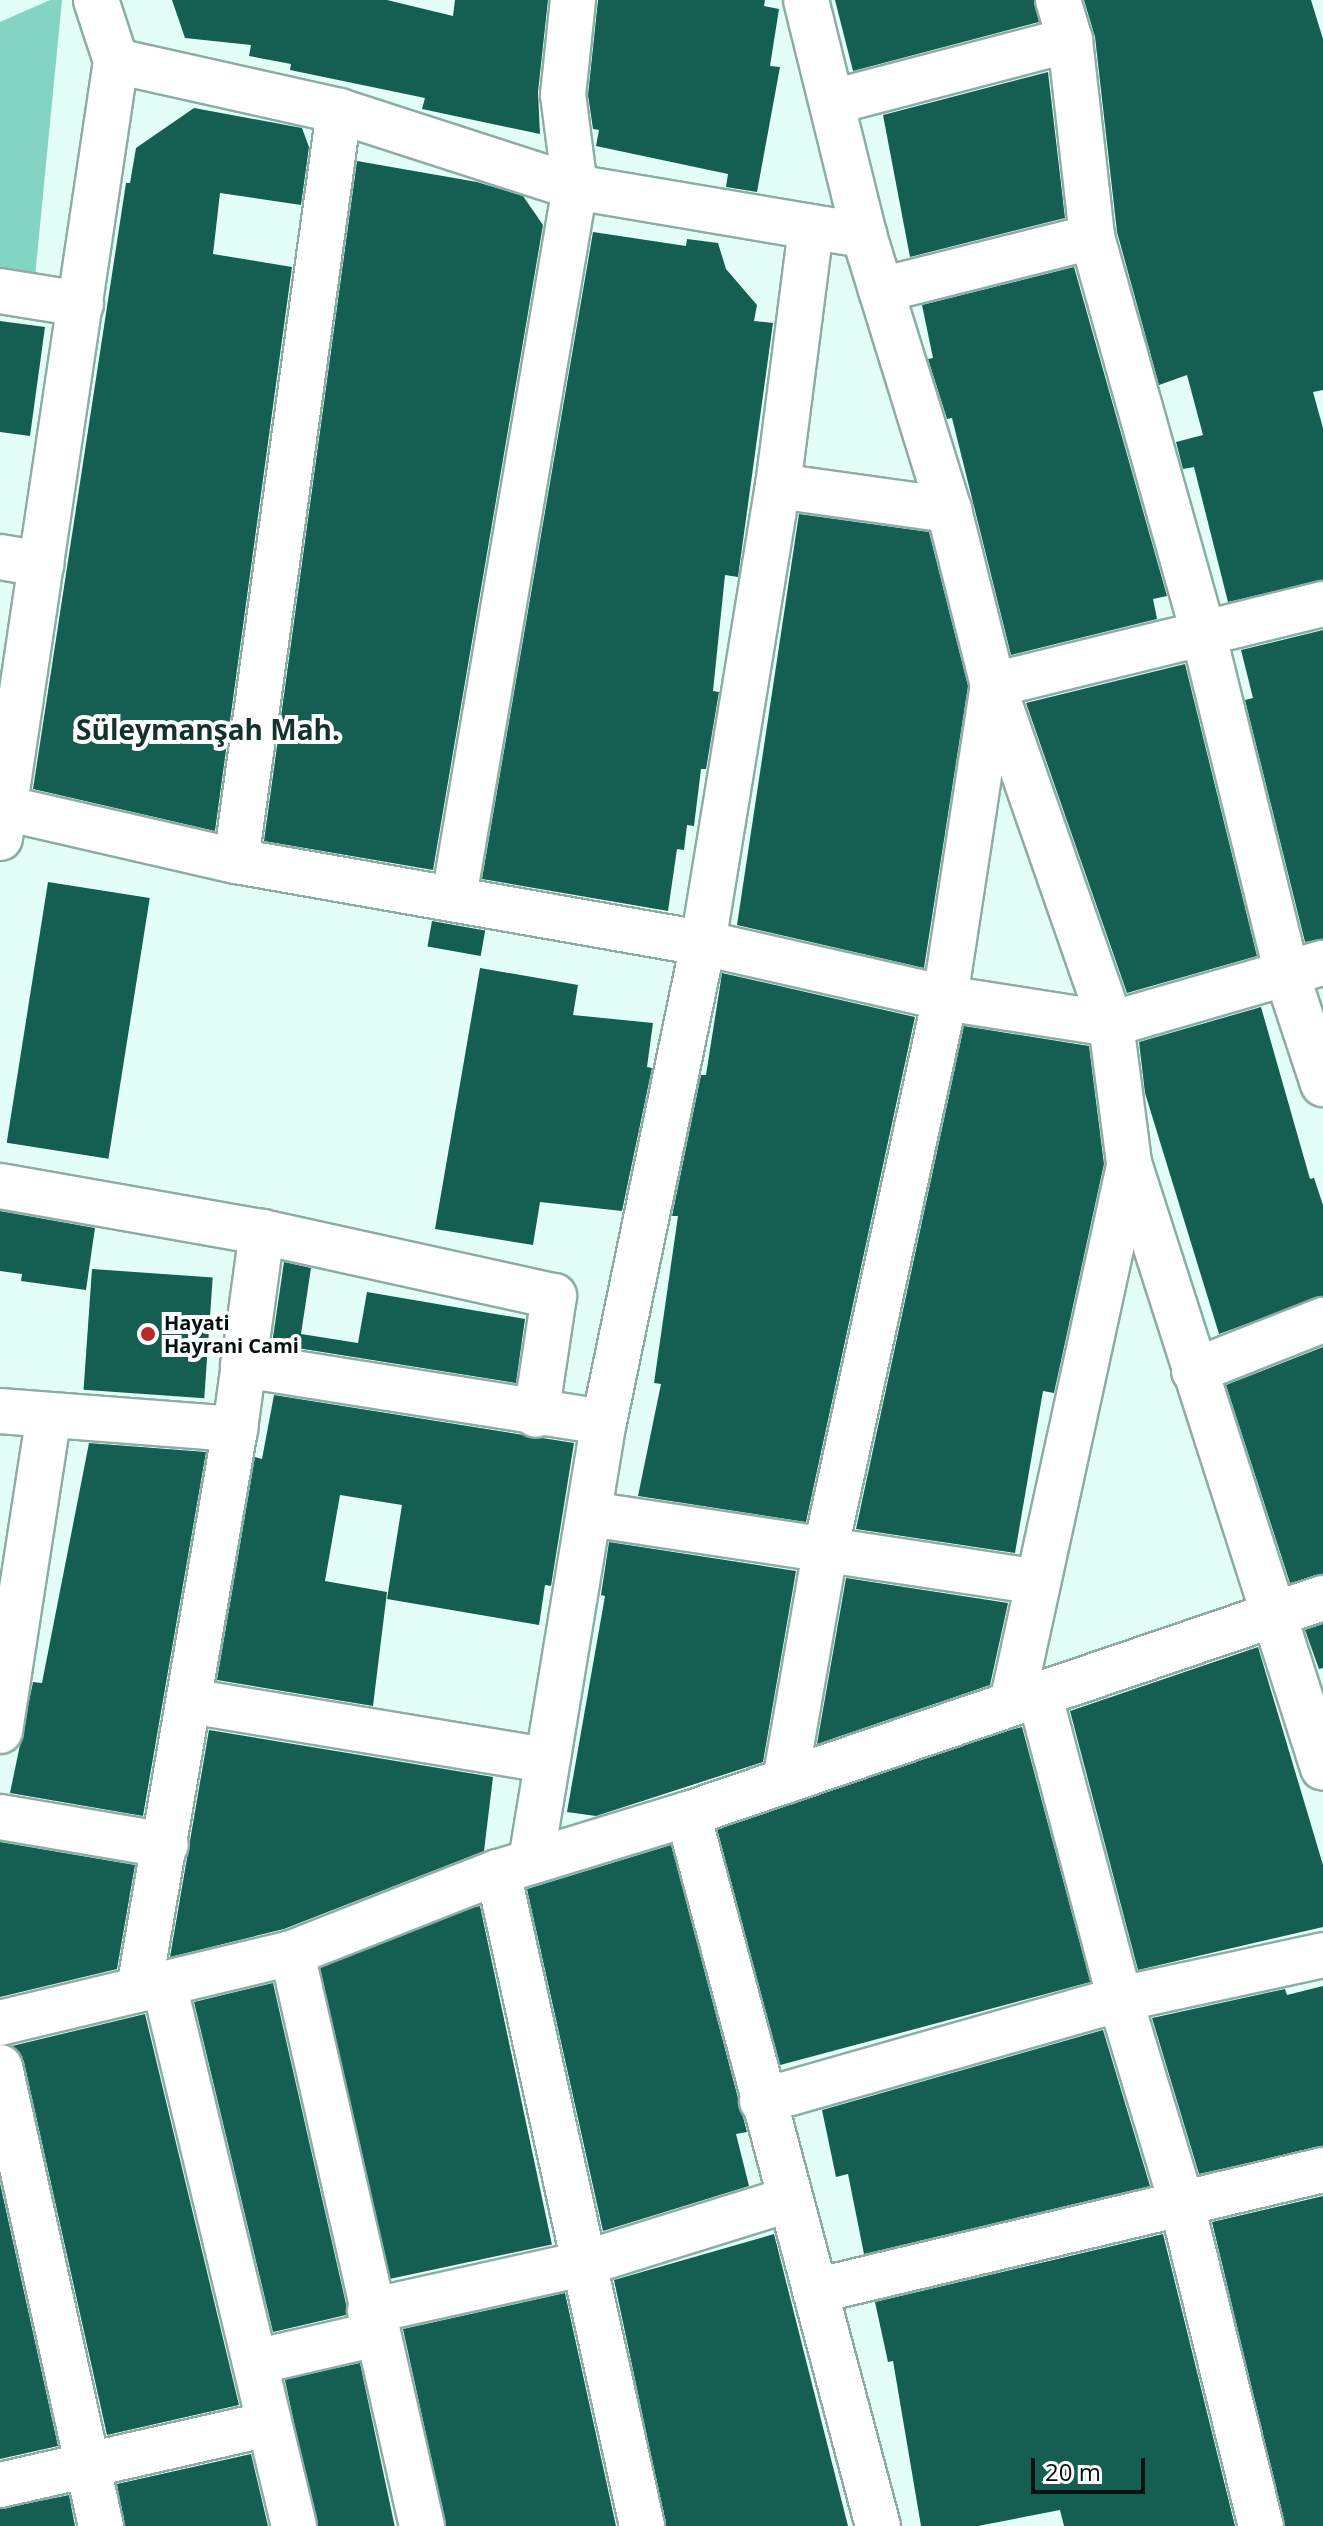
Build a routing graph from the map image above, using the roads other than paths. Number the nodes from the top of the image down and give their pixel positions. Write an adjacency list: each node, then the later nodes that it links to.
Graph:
1 (96, 0): 5 (street)
2 (573, 0): 8 (street)
3 (806, 0): 6 (street)
4 (1064, 20): 6 (street); 11 (street)
5 (116, 61): 7 (street); 14 (street)
6 (833, 102): 10 (street)
7 (339, 111): 8 (street); 22 (street)
8 (575, 187): 9 (street); 23 (street)
9 (811, 227): 10 (street); 15 (street)
10 (864, 235): 12 (street)
11 (1092, 237): 12 (street); 19 (street)
12 (881, 290): 16 (street)
13 (0, 291): 14 (street)
14 (81, 304): 17 (street)
15 (778, 486): 16 (street); 24 (street)
16 (949, 510): 20 (street)
17 (21, 560): 21 (street)
18 (1323, 604): 19 (street)
19 (1203, 632): 20 (street); 25 (street)
20 (993, 685): 26 (street); 27 (street)
21 (2, 818): 22 (street)
22 (236, 861): 23 (street)
23 (454, 897): 24 (street)
24 (703, 943): 26 (street); 38 (street)
25 (1305, 969): 27 (street); 28 (street)
26 (945, 998): 27 (street); 41 (street)
27 (1111, 1024): 29 (street)
28 (1323, 1084)
29 (1129, 1163): 34 (street); 42 (street)
30 (0, 1186): 31 (street)
31 (262, 1232): 33 (street); 36 (street)
32 (1323, 1320): 34 (street)
33 (243, 1365): 36 (street); 39 (street)
34 (1194, 1371): 44 (street)
35 (0, 1411): 37 (street)
36 (536, 1415): 38 (street)
37 (49, 1416): 39 (street); 47 (street)
38 (604, 1422): 40 (street)
39 (235, 1429): 46 (street)
40 (590, 1514): 41 (street); 48 (street)
41 (825, 1552): 42 (street); 50 (street)
42 (1037, 1582): 45 (street)
43 (1323, 1598): 44 (street)
44 (1273, 1614): 45 (street); 49 (street)
45 (1026, 1698): 50 (street); 58 (street)
46 (189, 1701): 48 (street); 53 (street)
47 (0, 1731)
48 (546, 1760): 54 (street)
49 (1323, 1768)
50 (785, 1781): 51 (street)
51 (688, 1814): 54 (street); 61 (street)
52 (0, 1817): 53 (street)
53 (166, 1845): 57 (street)
54 (514, 1866): 55 (street); 65 (street)
55 (292, 1953): 57 (street); 67 (street)
56 (1323, 1955): 58 (street)
57 (151, 1986): 59 (street); 68 (street)
58 (1120, 1999): 61 (street); 64 (street)
59 (0, 2023)
60 (0, 2067): 70 (street)
61 (762, 2101): 63 (street)
62 (1323, 2170): 64 (street)
63 (788, 2200): 65 (street); 66 (street)
64 (1182, 2205): 66 (street); 77 (street)
65 (582, 2264): 67 (street); 75 (street)
66 (815, 2291): 76 (street)
67 (373, 2322): 68 (street); 74 (street)
68 (255, 2362): 69 (street)
69 (269, 2424): 70 (street); 73 (street)
70 (87, 2465): 71 (street); 72 (street)
71 (0, 2485)
72 (101, 2526)
73 (294, 2526)
74 (422, 2526)
75 (642, 2526)
76 (878, 2526)
77 (1261, 2526)

